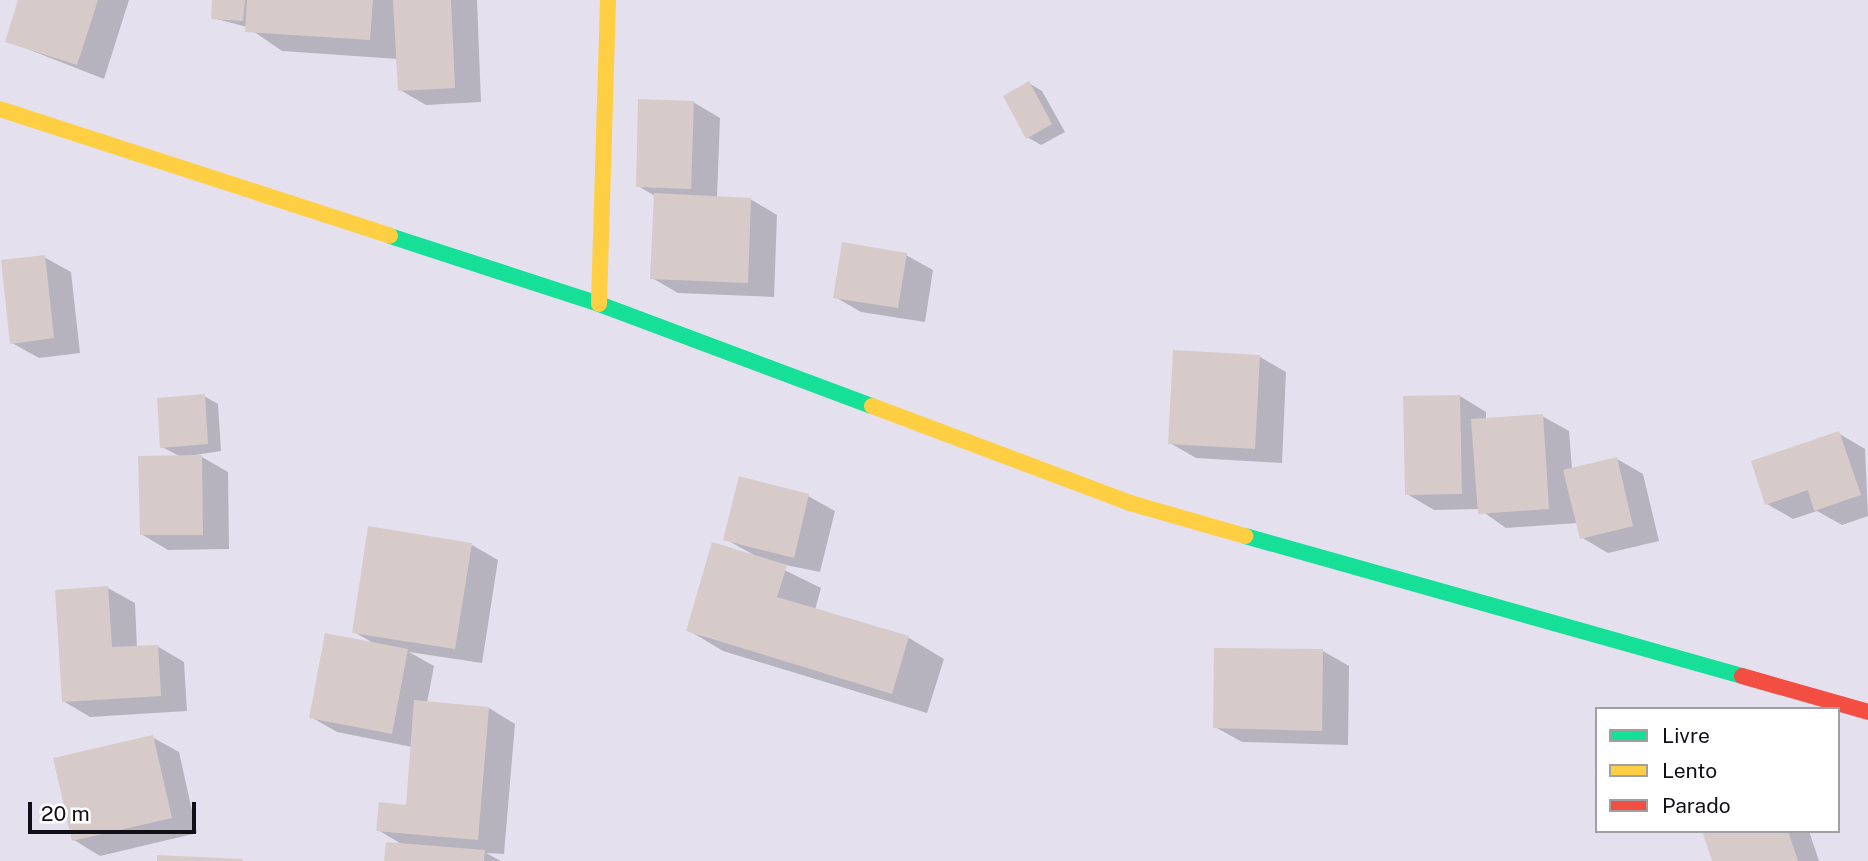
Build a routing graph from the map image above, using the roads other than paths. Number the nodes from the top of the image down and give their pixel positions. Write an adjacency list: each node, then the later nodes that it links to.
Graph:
1 (608, 0): 3 (street)
2 (0, 108): 3 (street)
3 (599, 304): 4 (street)
4 (1868, 712)

